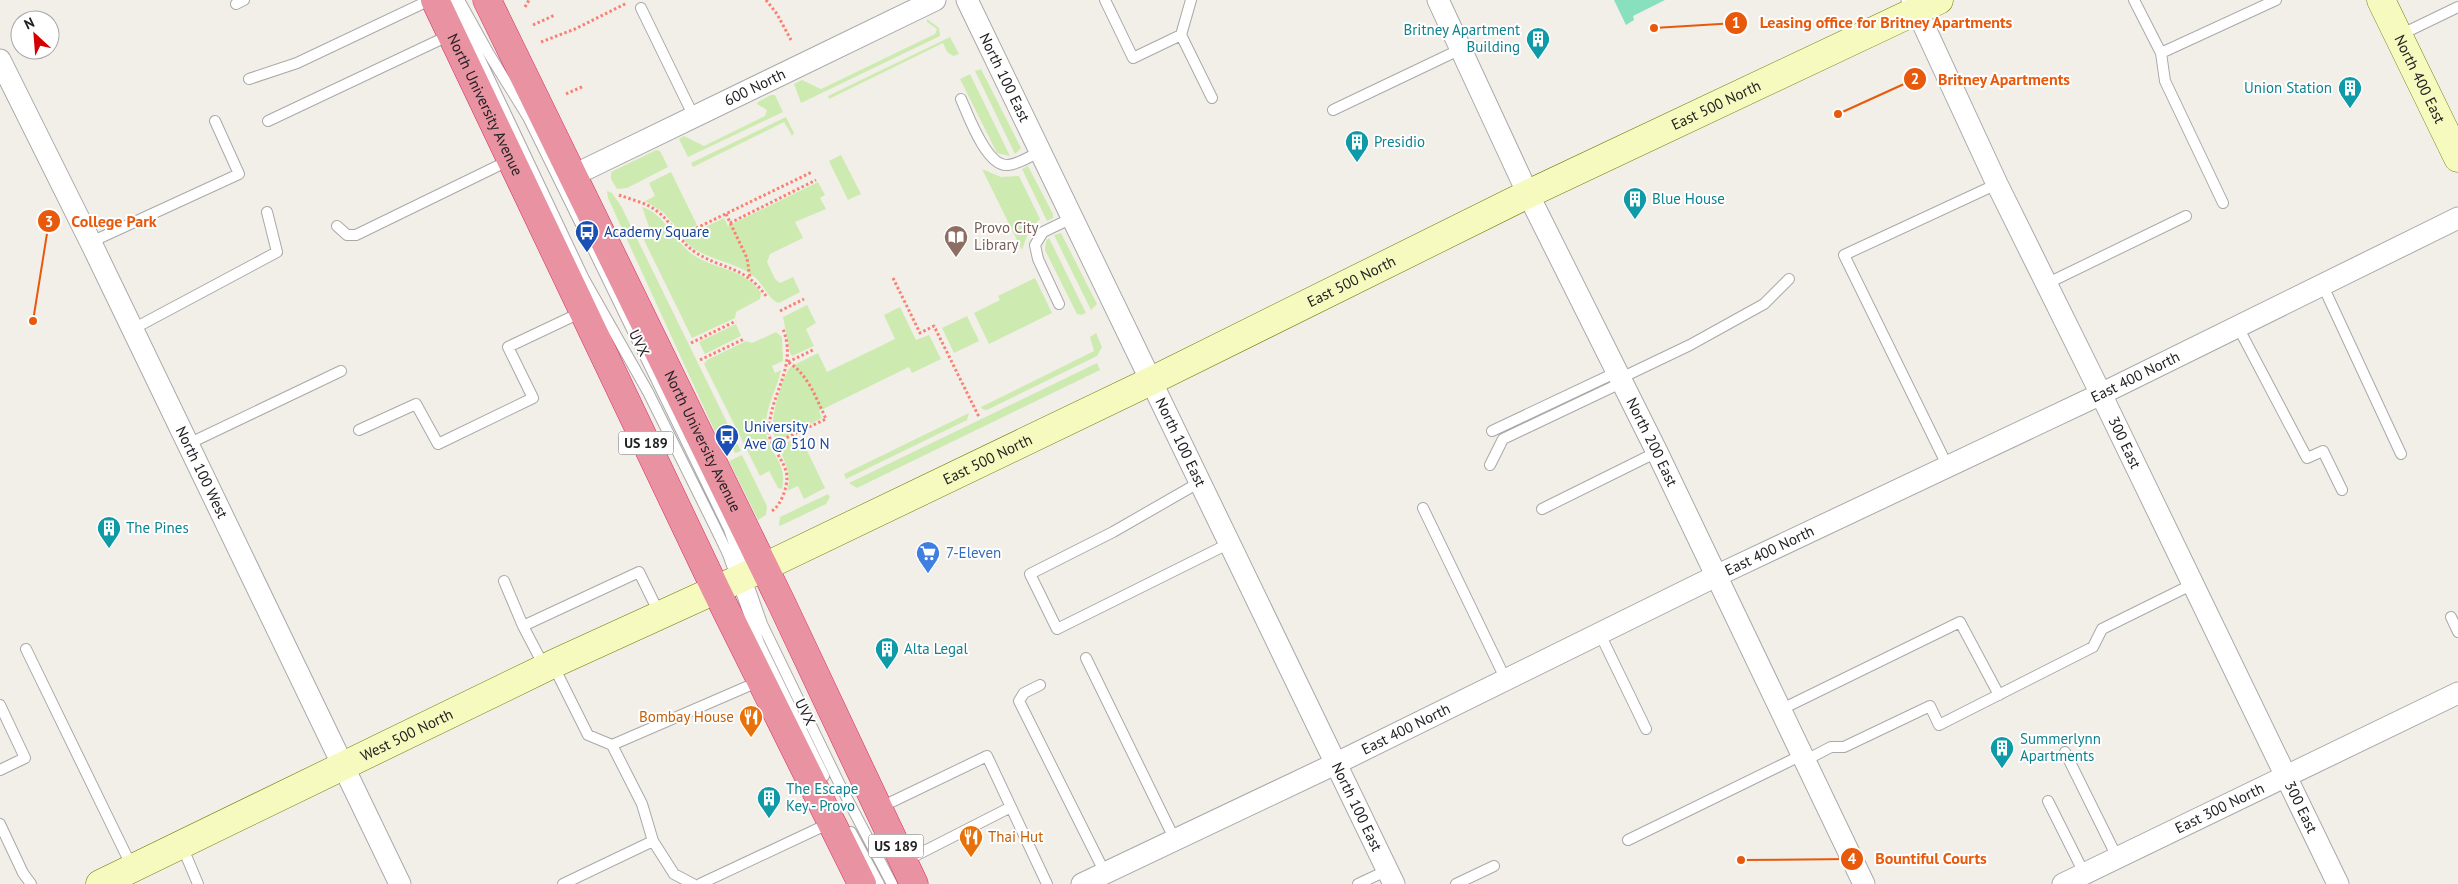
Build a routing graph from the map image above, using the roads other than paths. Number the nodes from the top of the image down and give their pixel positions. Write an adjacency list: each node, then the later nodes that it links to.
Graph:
1 (430, 0): 23 (lane)
2 (435, 0): 17 (highway, North University Avenue / US 189)
3 (452, 0): 67 (lane, UVX)
4 (459, 0): 67 (lane, UVX)
5 (487, 0): 33 (highway, North University Avenue / US 189)
6 (935, 0): 27 (street, 600 North)
7 (967, 0): 30 (street, North 100 East)
8 (1105, 0): 18 (lane)
9 (1191, 0): 18 (lane)
10 (1438, 0): 20 (street, North 200 East)
11 (2134, 0): 21 (lane)
12 (2276, 0): 21 (lane)
13 (2381, 0): 19 (street, North 400 East)
14 (1923, 4): 34 (street, 300 East); 35 (street, East 500 North)
15 (2458, 7): 19 (lane)
16 (641, 8): 27 (lane)
17 (451, 34): 29 (lane); 32 (highway, North University Avenue / US 189)
18 (1181, 35): 24 (lane)
19 (2399, 36): 31 (street, North 400 East)
20 (1461, 49): 26 (lane); 35 (street, North 200 East)
21 (2161, 53): 36 (lane)
22 (0, 60): 42 (street, North 100 West)
23 (249, 79)
24 (1212, 98)
25 (961, 99): 30 (lane)
26 (1333, 110)
27 (694, 117): 33 (street, 600 North)
28 (215, 121): 42 (lane)
29 (268, 121)
30 (1040, 152): 39 (street, North 100 East)
31 (2458, 158)
32 (510, 160): 41 (lane); 47 (highway, North University Avenue / US 189)
33 (574, 175): 67 (highway, North University Avenue / US 189)
34 (1997, 184): 44 (street, 300 East); 60 (lane)
35 (1528, 194): 51 (street, North 200 East); 52 (street, East 500 North)
36 (2223, 203)
37 (267, 212): 49 (lane)
38 (2186, 216): 44 (lane)
39 (1072, 218): 46 (lane); 52 (street, North 100 East)
40 (2458, 218): 45 (street, East 400 North)
41 (337, 226)
42 (91, 242): 49 (street, North 100 West)
43 (1789, 279): 51 (lane)
44 (2046, 284): 53 (street, 300 East)
45 (2323, 286): 48 (street, East 400 North); 58 (lane)
46 (1059, 304)
47 (582, 311): 54 (lane); 67 (highway, North University Avenue / US 189)
48 (2238, 328): 53 (street, East 400 North); 62 (lane)
49 (133, 329): 56 (street, North 100 West)
50 (341, 371): 56 (lane)
51 (1620, 377): 55 (lane); 57 (street, North 200 East); 59 (lane)
52 (1151, 381): 61 (street, North 100 East); 67 (street, East 500 North)
53 (2101, 394): 60 (street, East 400 North); 69 (street, 300 East)
54 (359, 430)
55 (1492, 431)
56 (188, 444): 90 (street, North 100 West)
57 (1657, 452): 64 (lane); 66 (street, North 200 East)
58 (2401, 454)
59 (1490, 465)
60 (1948, 467): 66 (street, East 400 North)
61 (1200, 482): 65 (street, North 100 East); 65 (lane)
62 (2342, 490)
63 (1424, 508): 79 (lane)
64 (1542, 509)
65 (1230, 543): 89 (street, North 100 East)
66 (1716, 576): 74 (street, East 400 North); 84 (street, North 200 East)
67 (741, 579): 70 (street, West 500 North); 78 (highway, North University Avenue / US 189); 93 (lane, UVX); 96 (highway, North University Avenue / US 189); 107 (lane, UVX)
68 (504, 581): 72 (lane)
69 (2193, 584): 82 (lane); 92 (street, 300 East)
70 (660, 616): 72 (lane); 77 (street, West 500 North)
71 (2451, 617): 73 (lane)
72 (523, 626): 77 (lane)
73 (2458, 632)
74 (1600, 634): 79 (street, East 400 North); 85 (lane)
75 (26, 649): 109 (lane)
76 (1086, 658): 99 (lane)
77 (549, 666): 86 (lane); 90 (street, West 500 North)
78 (761, 680): 86 (lane); 97 (highway, North University Avenue / US 189)
79 (1506, 680): 89 (street, East 400 North)
80 (1040, 685): 105 (lane)
81 (2458, 693): 92 (street, East 300 North)
82 (1999, 695): 84 (lane); 88 (lane)
83 (0, 705): 91 (lane)
84 (1782, 709): 88 (street, North 200 East)
85 (1646, 729)
86 (612, 745): 101 (lane)
87 (2065, 752): 103 (lane)
88 (1805, 757): 100 (lane); 122 (street, North 200 East)
89 (1336, 763): 99 (street, East 400 North); 108 (street, North 100 East)
90 (343, 766): 102 (street, West 500 North); 112 (street, North 100 West)
91 (0, 770)
92 (2286, 775): 103 (street, East 300 North); 124 (street, 300 East)
93 (832, 794)
94 (2048, 801): 106 (lane)
95 (1011, 807): 96 (lane); 107 (lane); 118 (lane)
96 (879, 808): 107 (highway, North University Avenue / US 189)
97 (837, 821): 115 (lane); 116 (highway, North University Avenue / US 189); 117 (lane)
98 (0, 824): 110 (lane)
99 (1175, 840): 105 (street, East 400 North)
100 (1628, 840)
101 (653, 841): 113 (lane); 114 (lane)
102 (181, 844): 109 (street, West 500 North); 111 (lane)
103 (2117, 858): 106 (street, East 300 North)
104 (1494, 866): 121 (lane)
105 (1105, 873): 119 (street, East 400 North)
106 (2084, 874): 123 (street, East 300 North)
107 (903, 877)
108 (1391, 877): 120 (lane)
109 (119, 878)
110 (31, 884)
111 (198, 884)
112 (400, 884)
113 (563, 884)
114 (692, 884)
115 (700, 884)
116 (862, 884)
117 (879, 884)
118 (1047, 884)
119 (1082, 884)
120 (1358, 884)
121 (1456, 884)
122 (1864, 884)
123 (2063, 884)
124 (2338, 884)

